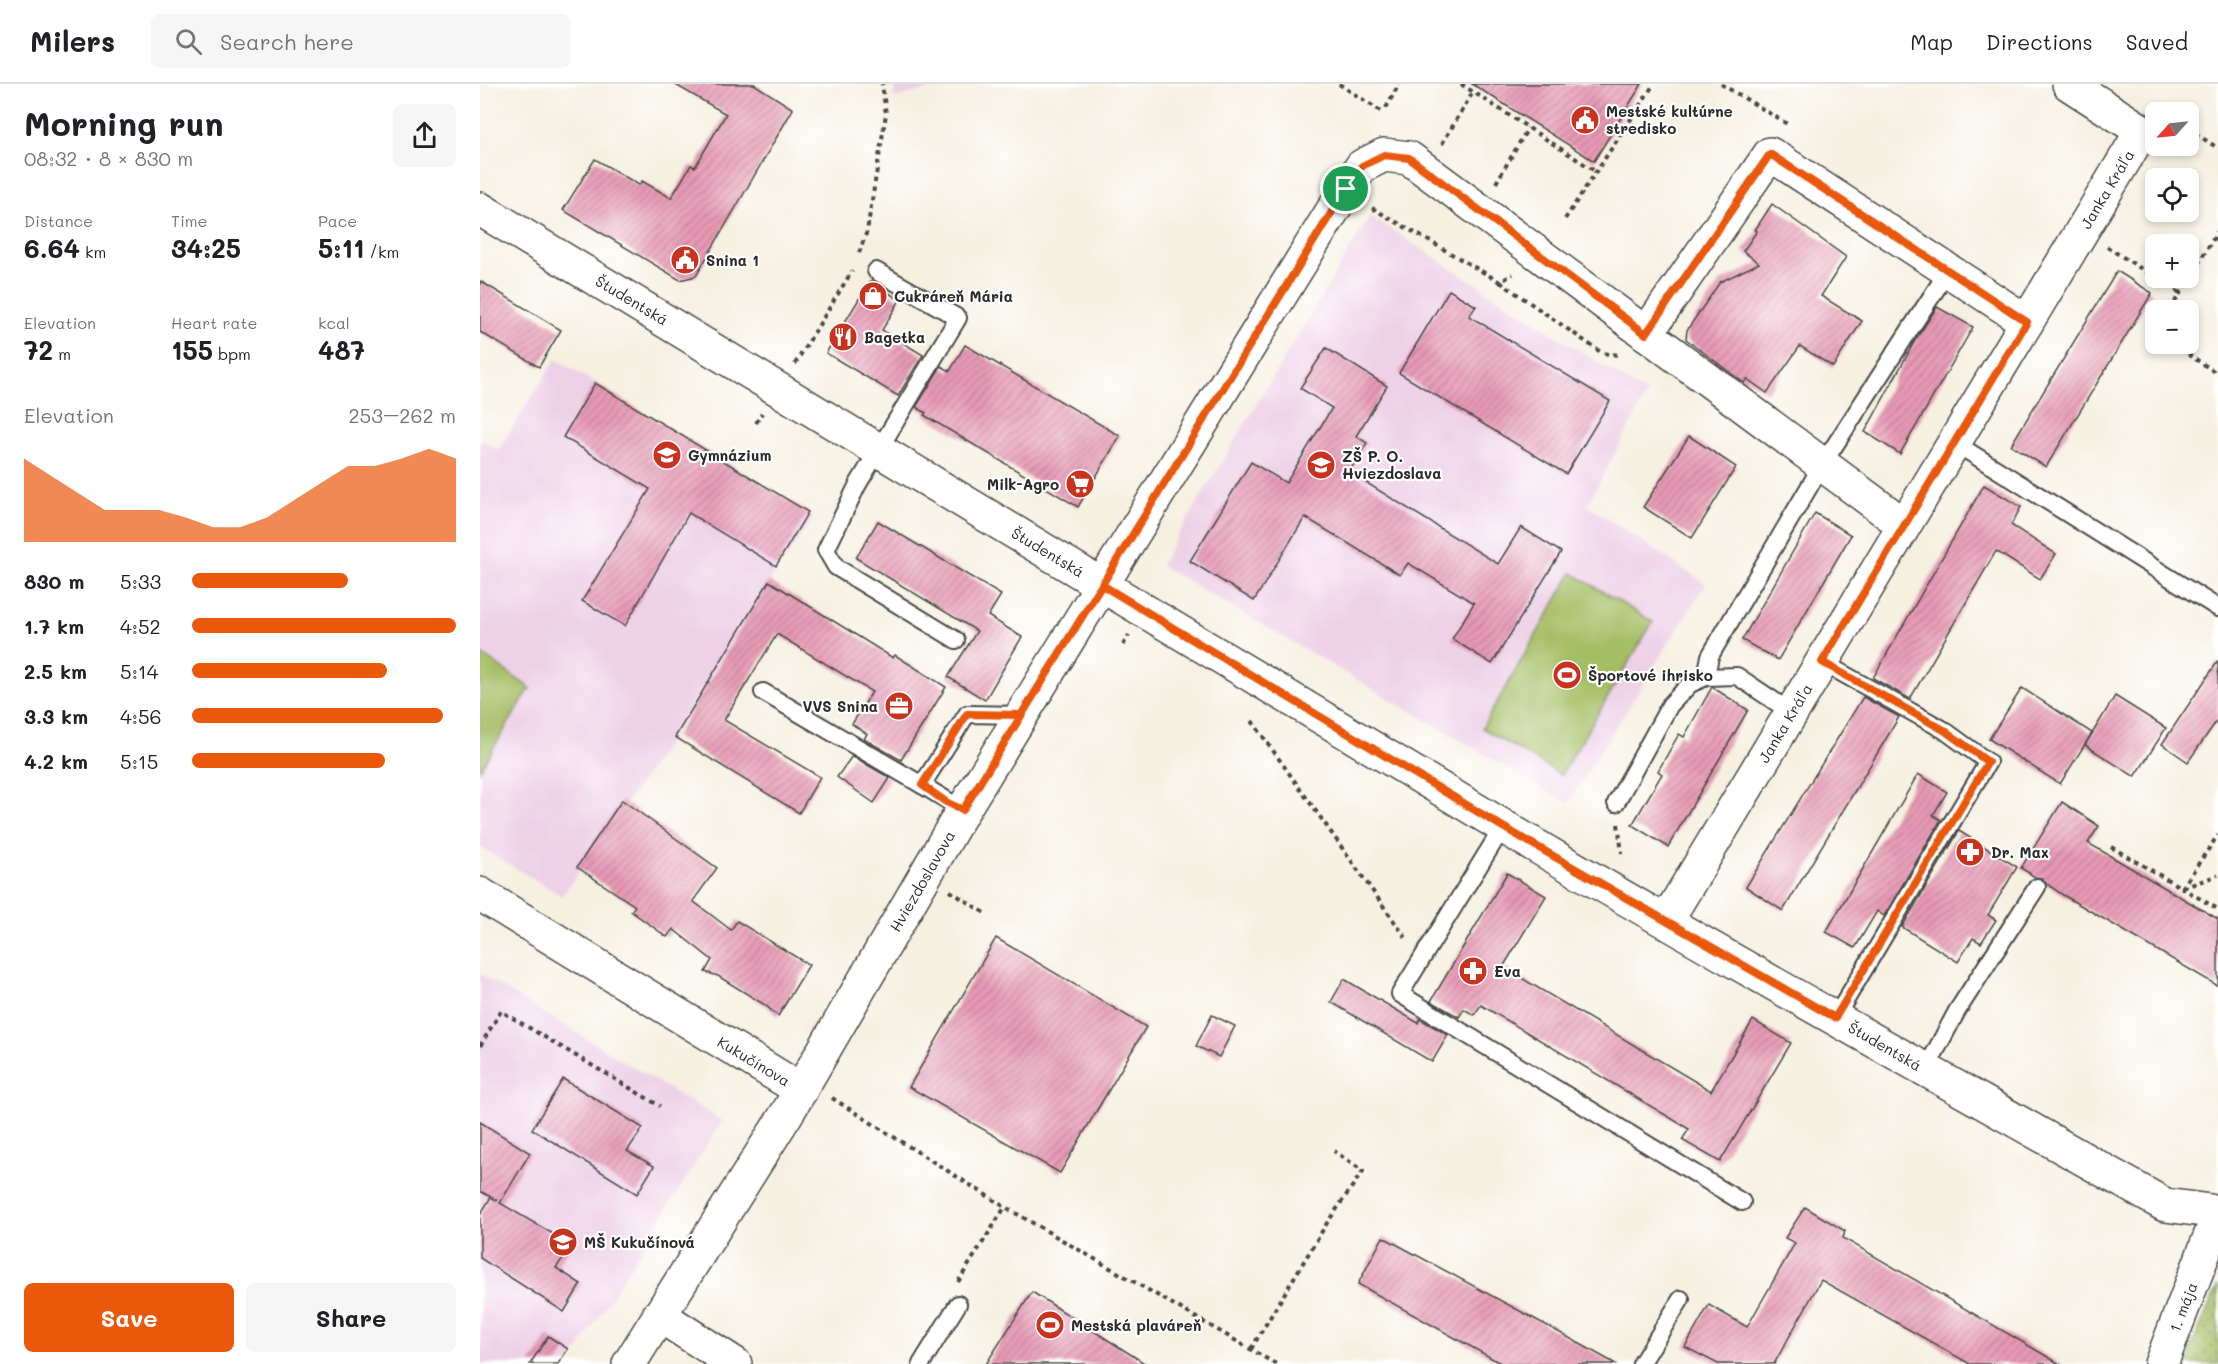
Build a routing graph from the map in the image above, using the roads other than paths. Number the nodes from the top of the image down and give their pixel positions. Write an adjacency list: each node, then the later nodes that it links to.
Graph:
1 (2069, 84): 5 (street, Janka Kráľa)
2 (480, 209): 8 (street, Študentská)
3 (876, 271): 8 (lane)
4 (1948, 271): 5 (street); 6 (street); 9 (lane)
5 (2027, 322): 7 (street, Janka Kráľa)
6 (1634, 344): 9 (street); 11 (street, Hviezdoslavova)
7 (1955, 443): 10 (street, Janka Kráľa); 12 (lane)
8 (878, 449): 11 (street, Študentská); 13 (lane)
9 (1822, 465): 10 (street); 15 (lane)
10 (1905, 525): 14 (street, Janka Kráľa)
11 (1102, 585): 18 (street, Hviezdoslavova); 22 (street, Študentská)
12 (2218, 608)
13 (956, 640)
14 (1822, 662): 17 (street, Janka Kráľa); 26 (lane)
15 (1706, 677): 17 (lane); 20 (lane)
16 (763, 692): 19 (lane)
17 (1792, 713): 25 (street, Janka Kráľa)
18 (1021, 715): 19 (lane); 21 (street, Hviezdoslavova)
19 (922, 785): 21 (lane)
20 (1616, 803)
21 (963, 810): 28 (street, Hviezdoslavova)
22 (1503, 827): 25 (street, Študentská); 29 (lane)
23 (2037, 887): 27 (lane)
24 (480, 894): 28 (street, Kukučínova)
25 (1666, 921): 26 (street, Študentská)
26 (1835, 1018): 27 (street, Študentská)
27 (1926, 1069): 30 (street, Študentská)
28 (803, 1086): 33 (street, Kukučínova)
29 (1742, 1202)
30 (2218, 1214): 38 (street, 1. mája)
31 (1681, 1299): 37 (lane)
32 (958, 1304): 36 (lane)
33 (659, 1315): 34 (street, Kukučínova); 35 (street)
34 (629, 1364)
35 (735, 1364)
36 (921, 1364)
37 (1641, 1364)
38 (2161, 1364)

